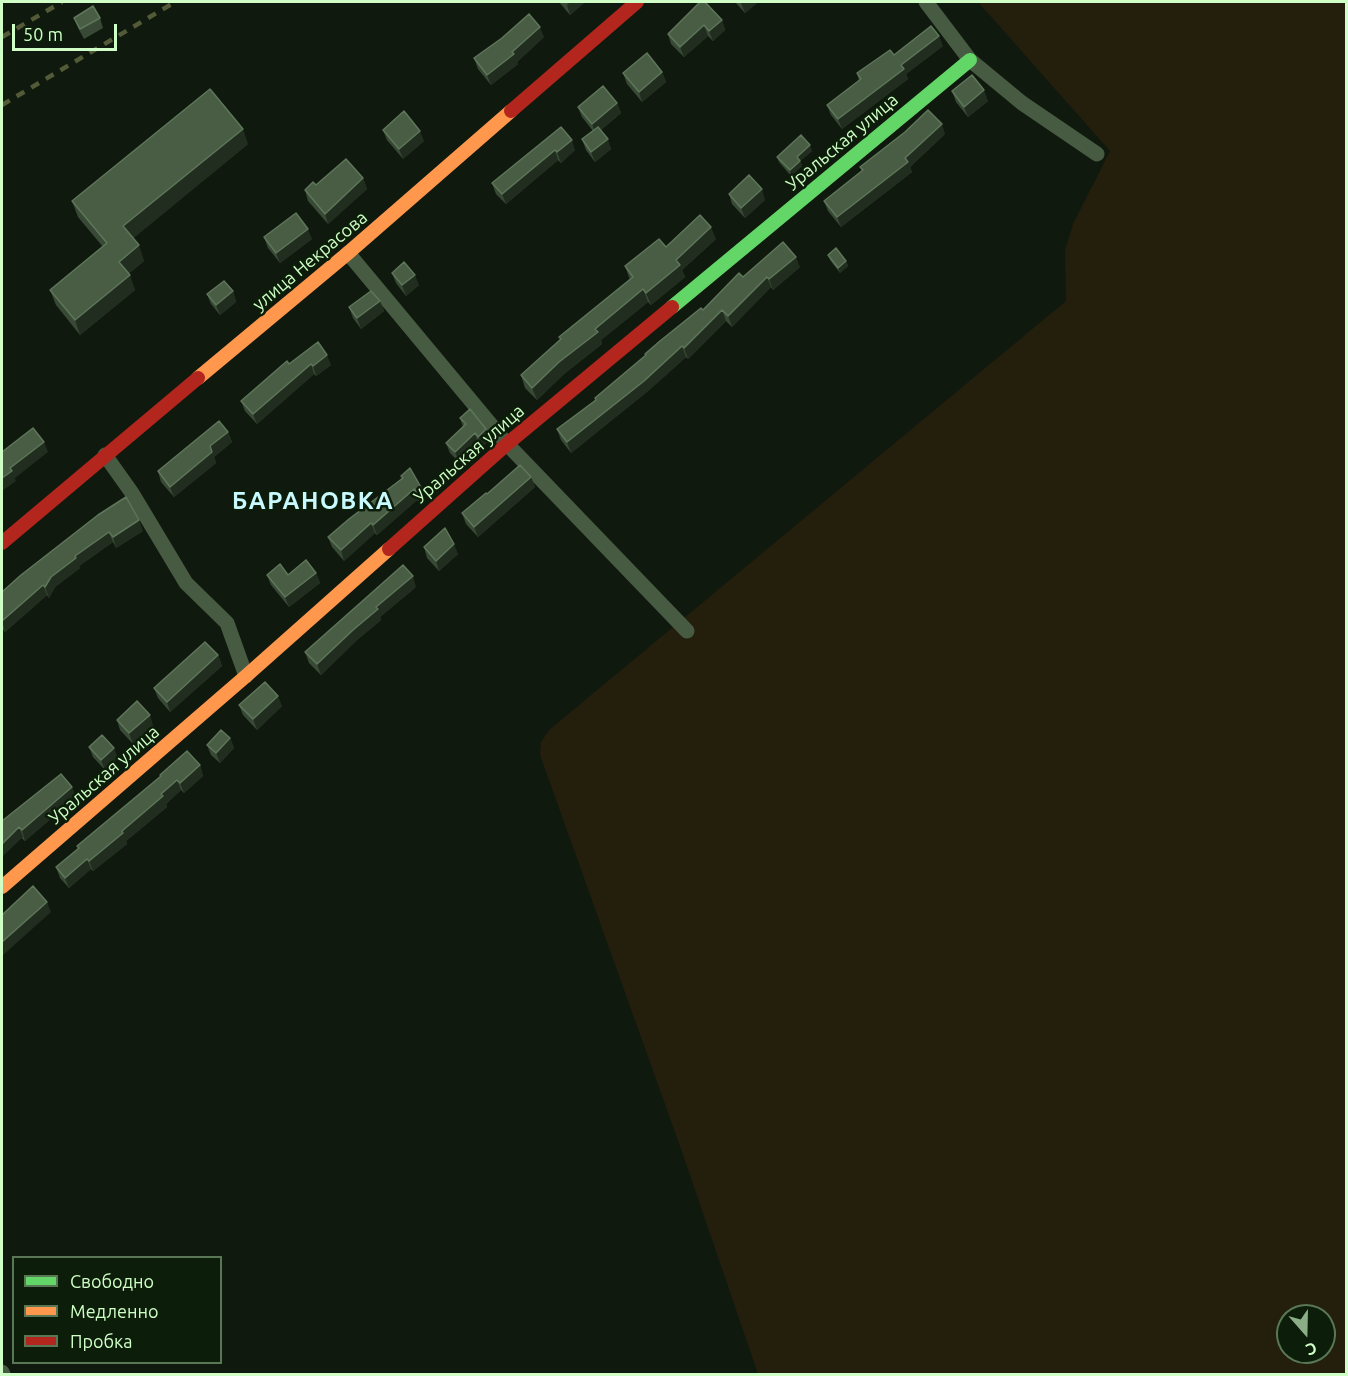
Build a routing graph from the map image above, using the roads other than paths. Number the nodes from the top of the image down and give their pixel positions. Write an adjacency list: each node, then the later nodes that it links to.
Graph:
1 (637, 2): 5 (street, улица Некрасова)
2 (927, 2): 3 (street)
3 (970, 60): 4 (street); 6 (street, Уральская улица)
4 (1097, 154)
5 (348, 253): 6 (street); 7 (street, улица Некрасова)
6 (507, 444): 9 (street); 10 (street, Уральская улица)
7 (105, 455): 8 (street, улица Некрасова); 10 (street)
8 (2, 543)
9 (687, 631)
10 (246, 676): 11 (street, Уральская улица)
11 (2, 887)

